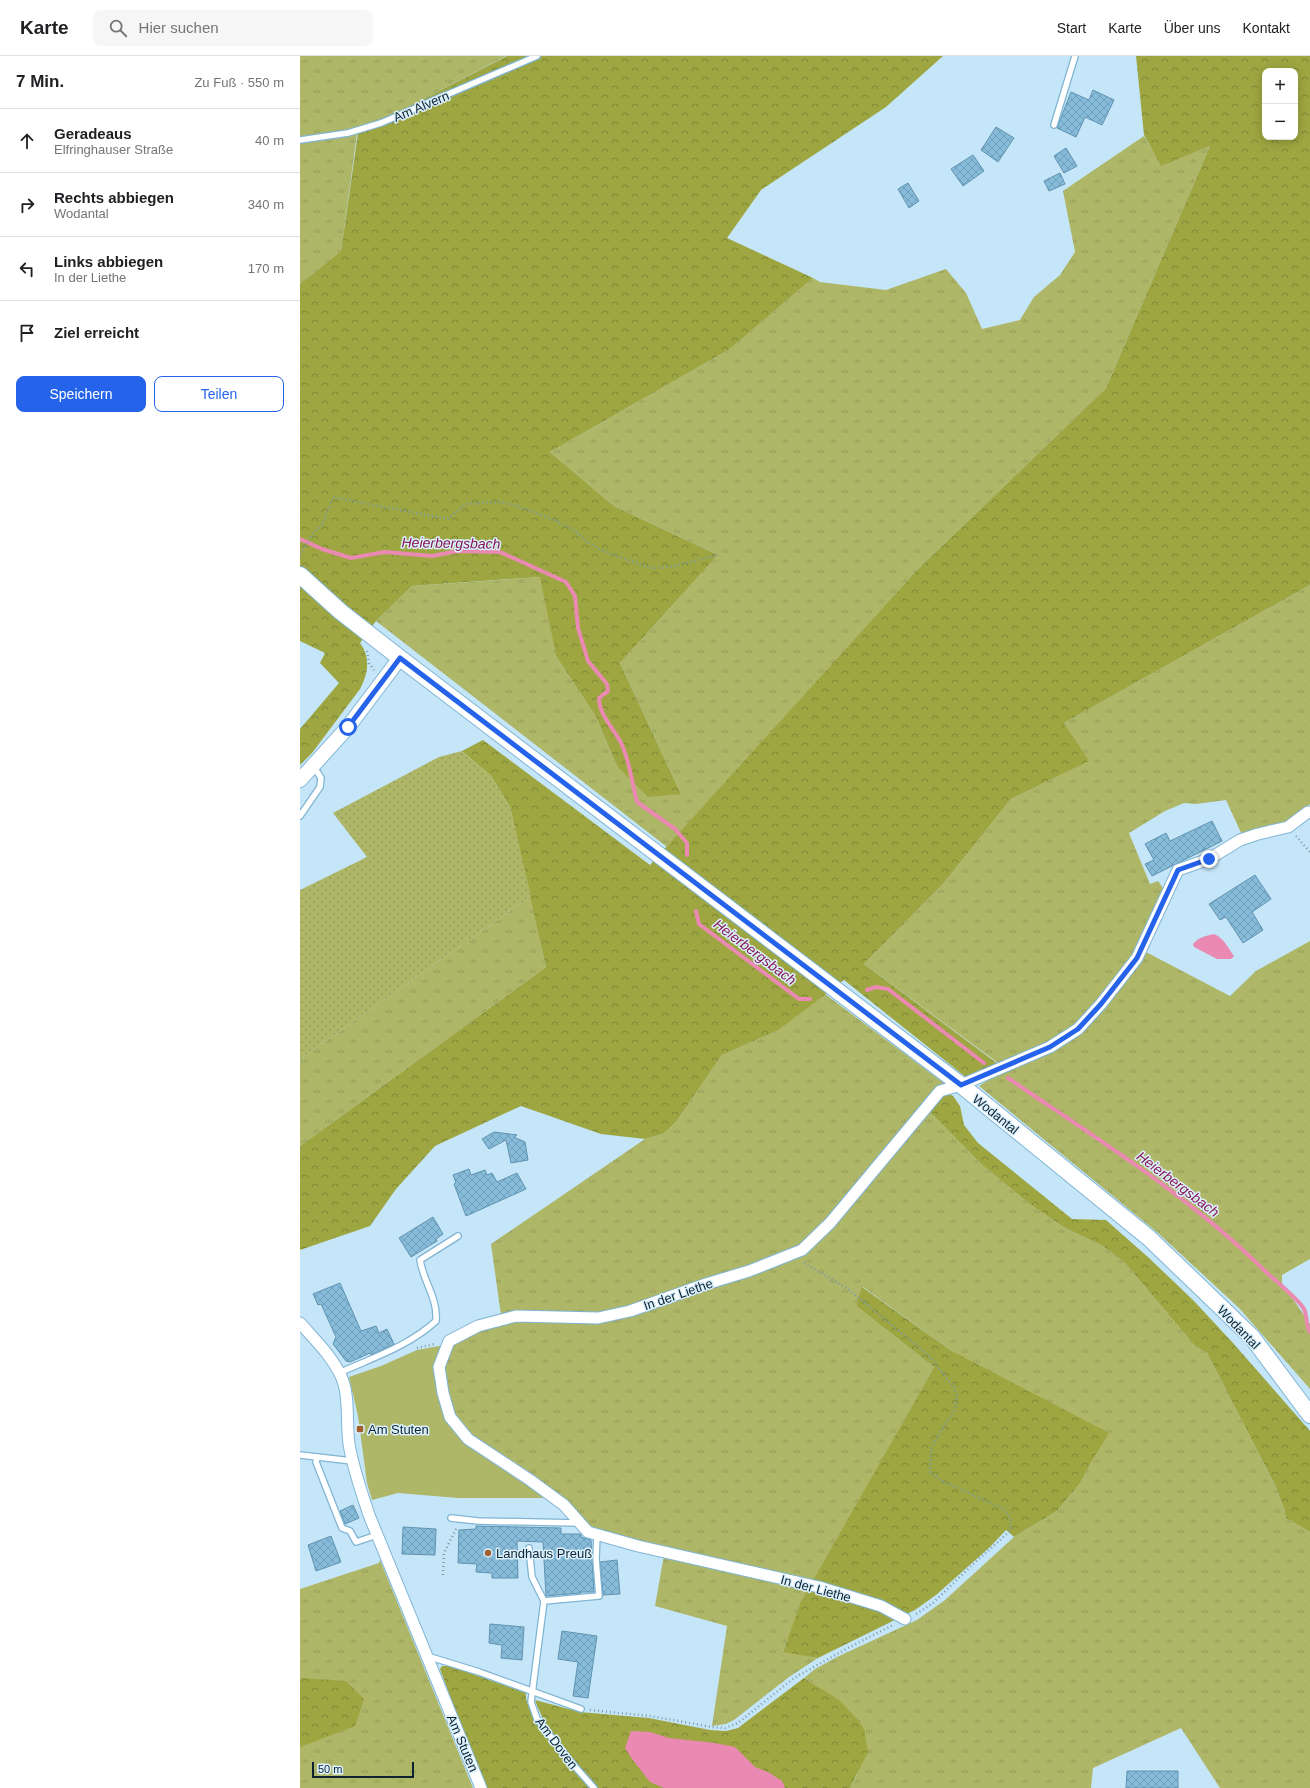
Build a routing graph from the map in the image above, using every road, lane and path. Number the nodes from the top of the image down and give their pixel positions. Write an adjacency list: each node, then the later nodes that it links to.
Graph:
1 (537, 56): 4 (lane, Am Alvern)
2 (1075, 56): 3 (lane)
3 (1054, 125)
4 (300, 140)
5 (300, 554): 6 (path)
6 (715, 556)
7 (300, 575): 8 (main road, Wodantal)
8 (400, 658): 9 (street); 15 (main road, Wodantal)
9 (313, 766): 10 (street); 12 (lane)
10 (300, 780)
11 (1308, 812): 13 (street, In der Liethe)
12 (300, 816)
13 (1288, 827): 14 (path); 15 (street, In der Liethe)
14 (1310, 852)
15 (961, 1085): 17 (street, In der Liethe); 20 (main road, Wodantal)
16 (458, 1236): 19 (lane)
17 (791, 1255): 26 (street, In der Liethe); 32 (path)
18 (300, 1323): 19 (street, Am Stuten)
19 (339, 1373): 23 (street, Am Stuten)
20 (1310, 1416)
21 (300, 1455): 22 (lane)
22 (317, 1457): 23 (lane); 27 (lane)
23 (352, 1461): 27 (street, Am Stuten)
24 (451, 1518): 25 (lane)
25 (461, 1519): 26 (lane); 30 (path)
26 (579, 1522): 28 (street, In der Liethe)
27 (377, 1535): 33 (street, Am Stuten)
28 (597, 1535): 31 (lane); 32 (street, In der Liethe)
29 (528, 1548): 31 (lane)
30 (443, 1575)
31 (544, 1601): 34 (lane)
32 (905, 1619): 35 (path)
33 (427, 1656): 34 (lane); 36 (street, Am Stuten)
34 (531, 1692): 35 (lane); 37 (lane, Am Doven)
35 (581, 1709)
36 (482, 1788)
37 (594, 1788)

